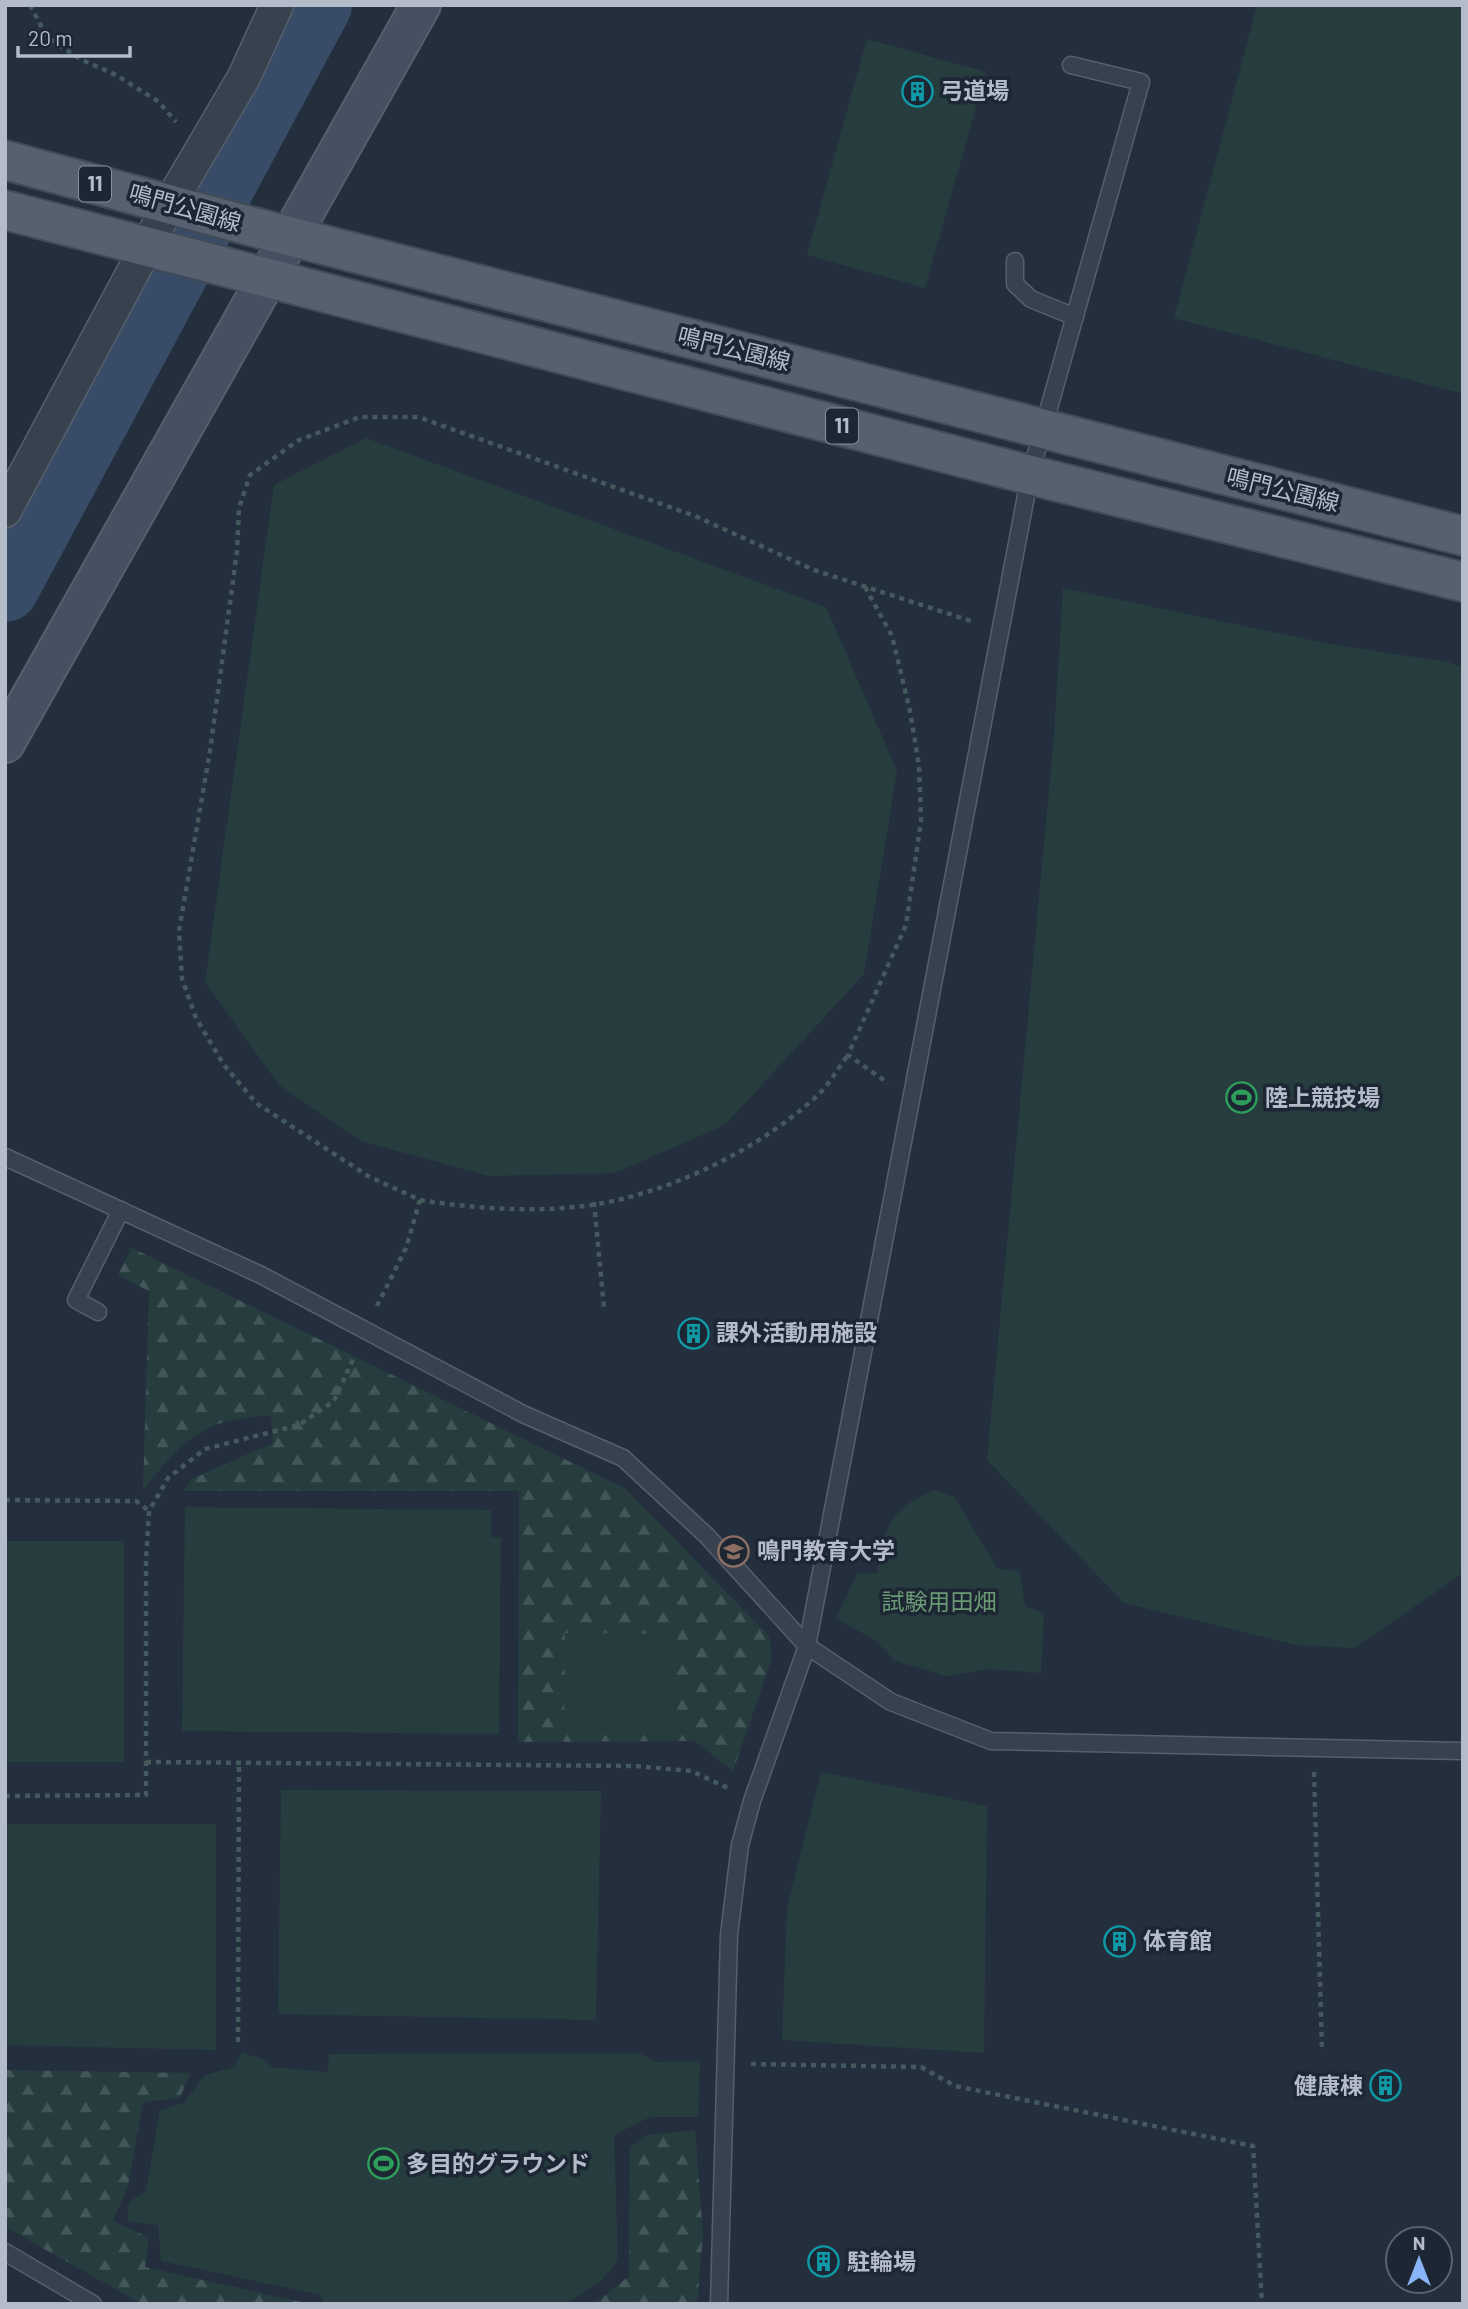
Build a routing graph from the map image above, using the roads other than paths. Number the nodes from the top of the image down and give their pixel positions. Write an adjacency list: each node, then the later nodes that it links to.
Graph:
1 (277, 5): 5 (street)
2 (421, 5): 7 (street)
3 (1071, 65): 11 (lane)
4 (5, 160): 5 (main road, 鳴門公園線 / 11)
5 (178, 205): 7 (main road, 鳴門公園線 / 11); 8 (street)
6 (5, 209): 8 (main road, 鳴門公園線 / 11)
7 (292, 235): 10 (street); 12 (main road, 鳴門公園線 / 11)
8 (158, 248): 10 (main road, 鳴門公園線 / 11); 14 (street)
9 (1015, 261): 11 (lane)
10 (270, 277): 13 (main road, 鳴門公園線 / 11); 17 (street)
11 (1075, 317): 12 (lane)
12 (1045, 428): 13 (lane); 15 (main road, 鳴門公園線 / 11)
13 (1030, 475): 16 (main road, 鳴門公園線 / 11); 21 (lane)
14 (5, 511)
15 (1463, 536)
16 (1463, 582)
17 (5, 743)
18 (5, 1157): 19 (lane)
19 (121, 1210): 20 (lane); 21 (lane)
20 (98, 1311)
21 (807, 1646): 22 (lane); 27 (lane)
22 (1463, 1751)
23 (5, 2252): 24 (lane)
24 (79, 2295): 25 (lane); 26 (lane)
25 (61, 2304)
26 (93, 2304)
27 (719, 2304)

